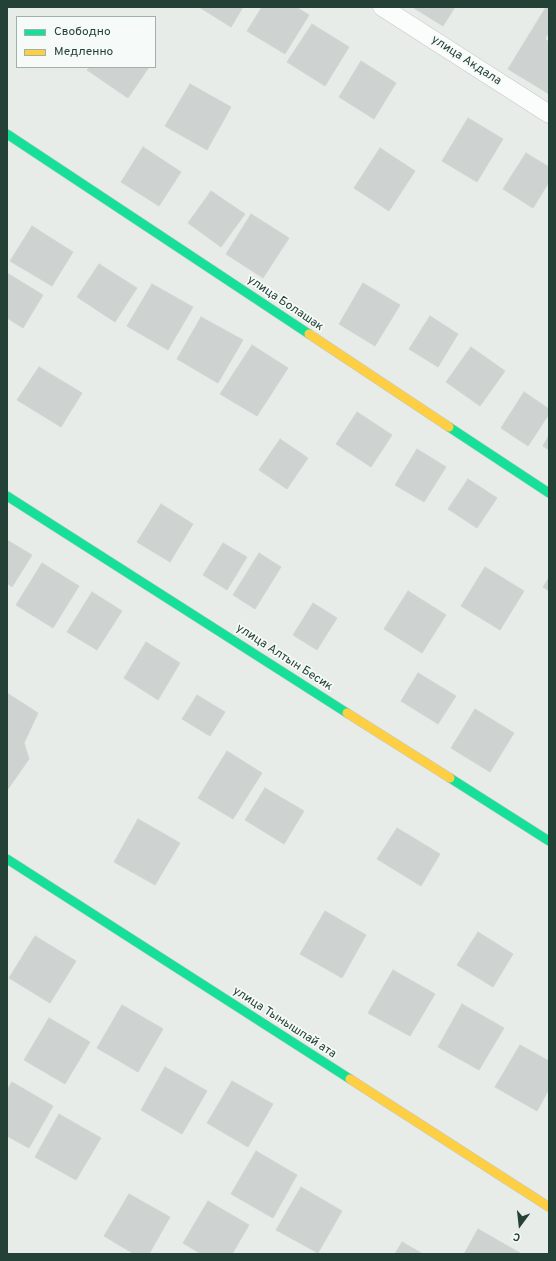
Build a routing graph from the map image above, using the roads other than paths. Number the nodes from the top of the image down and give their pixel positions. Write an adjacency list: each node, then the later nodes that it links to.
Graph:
1 (382, 7): 2 (street, улица Акдала)
2 (549, 114)
3 (7, 134): 4 (street, улица Болашак)
4 (549, 493)
5 (7, 496): 6 (street, улица Алтын Бесик)
6 (549, 841)
7 (7, 859): 8 (street, улица Тынышпай ата)
8 (549, 1207)

